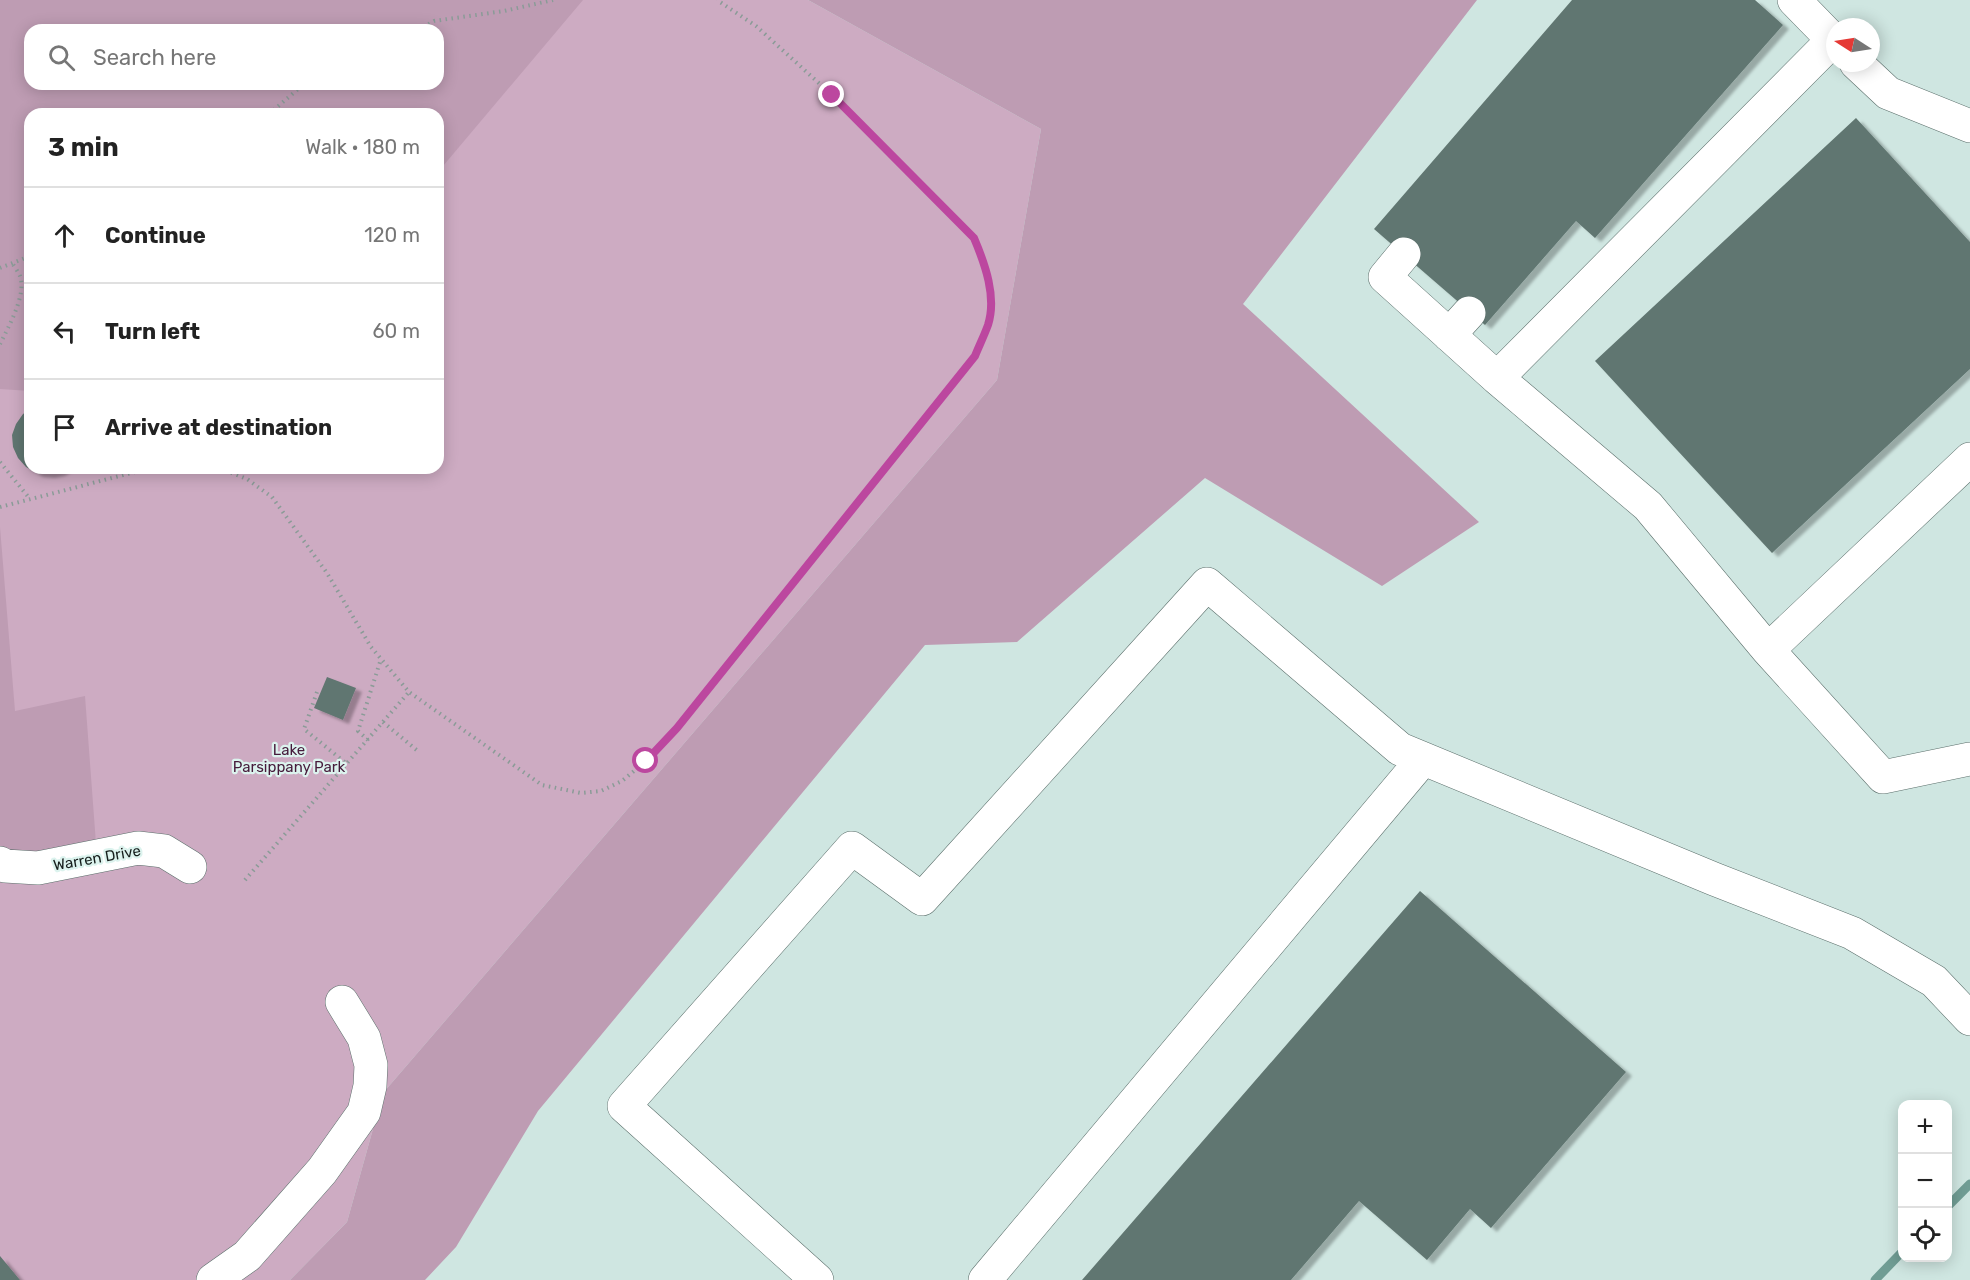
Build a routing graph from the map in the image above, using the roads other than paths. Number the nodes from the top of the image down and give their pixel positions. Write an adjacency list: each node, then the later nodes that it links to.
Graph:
1 (1794, 0): 2 (street)
2 (1826, 33)
3 (1826, 49): 7 (street)
4 (1866, 72): 5 (street)
5 (1970, 126)
6 (1404, 254): 7 (street)
7 (1497, 378): 9 (street)
8 (1970, 459): 9 (street)
9 (1768, 650): 11 (street)
10 (1424, 759): 15 (street); 17 (street); 18 (street)
11 (1970, 759)
12 (0, 863): 13 (street, Warren Drive)
13 (190, 867)
14 (342, 1002): 16 (street)
15 (1970, 1019)
16 (213, 1280)
17 (817, 1280)
18 (985, 1280)

